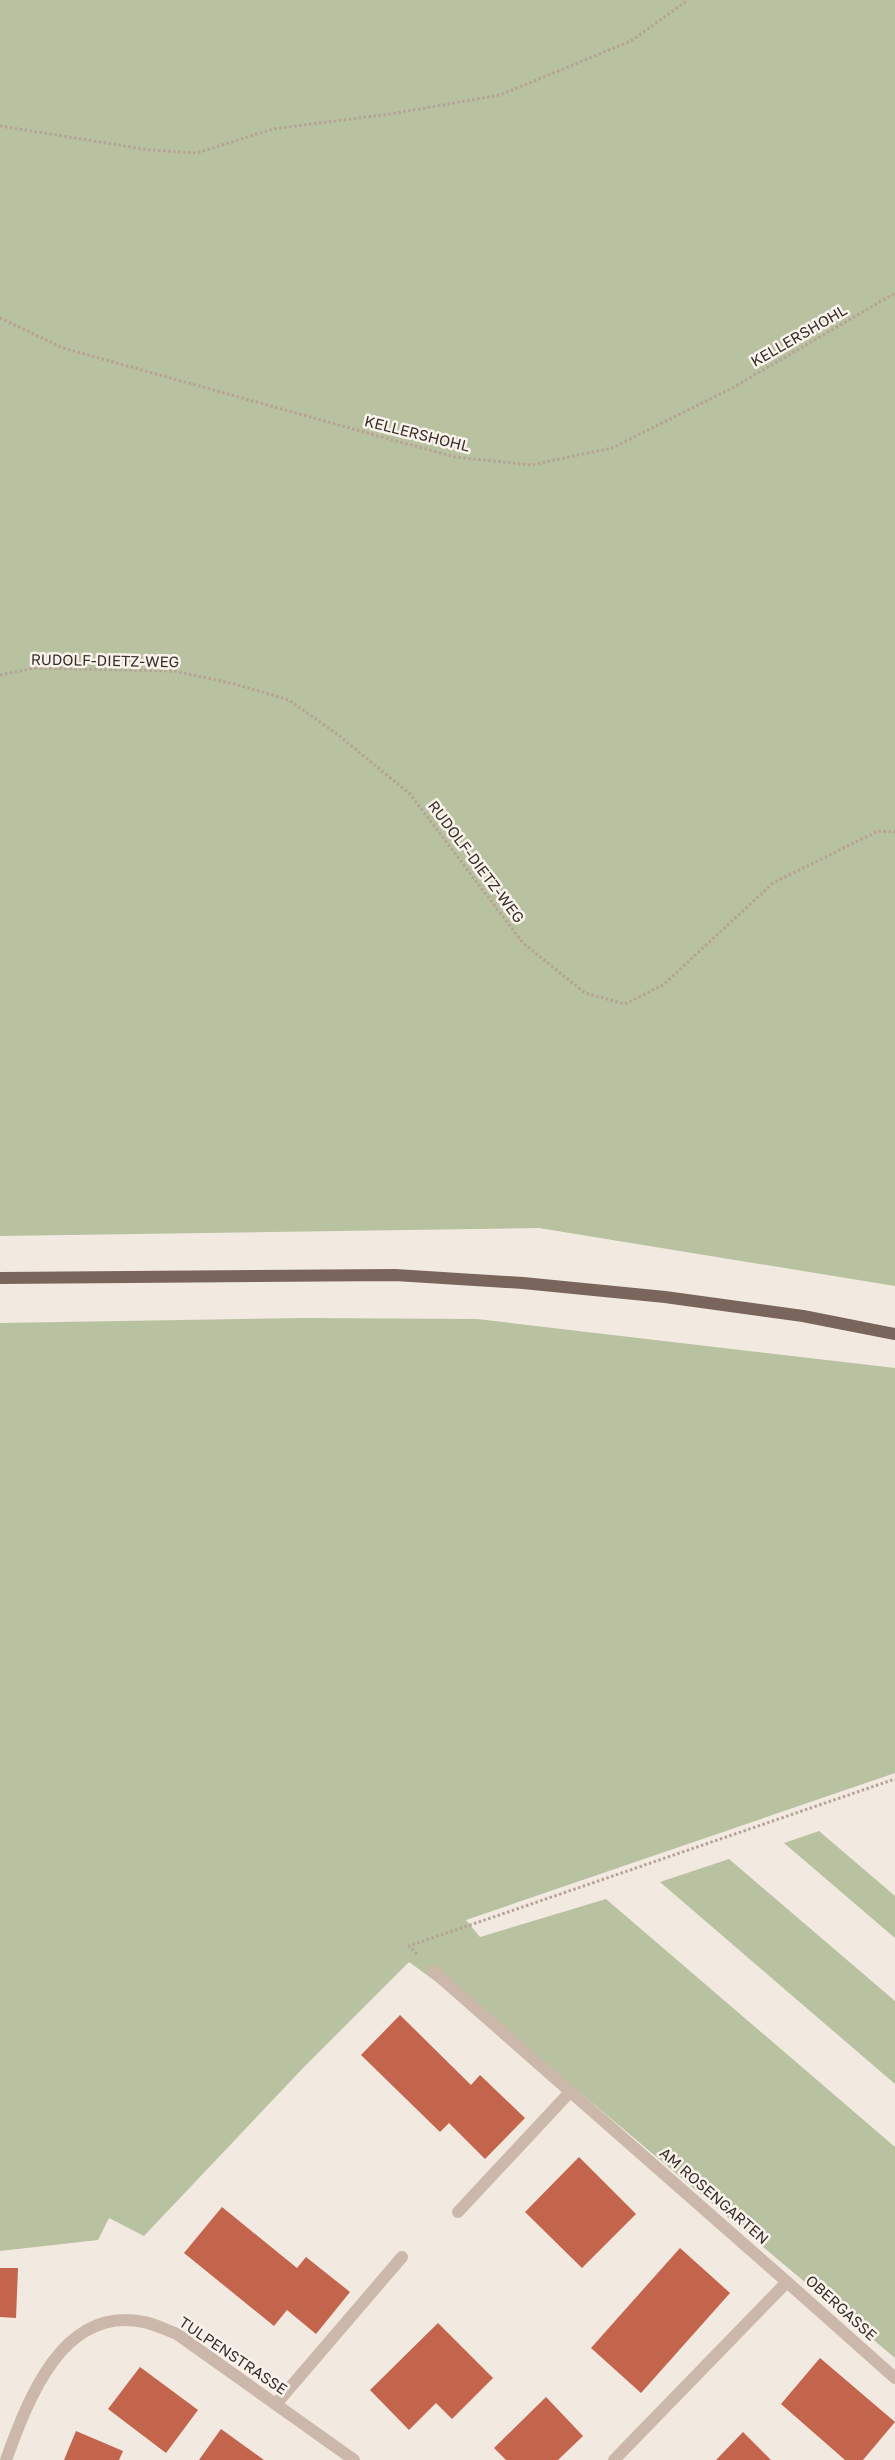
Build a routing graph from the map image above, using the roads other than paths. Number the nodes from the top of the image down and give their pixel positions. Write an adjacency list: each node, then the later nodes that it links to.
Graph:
1 (0, 1278): 2 (main road)
2 (895, 1334)
3 (434, 1971): 4 (street, AM ROSENGARTEN)
4 (570, 2092): 5 (street); 7 (street, AM ROSENGARTEN)
5 (458, 2212)
6 (402, 2257): 9 (street)
7 (787, 2282): 8 (street, OBERGASSE); 12 (street)
8 (895, 2378)
9 (276, 2404): 10 (street, TULPENSTRASSE); 11 (street, TULPENSTRASSE)
10 (6, 2460)
11 (354, 2460)
12 (614, 2460)

